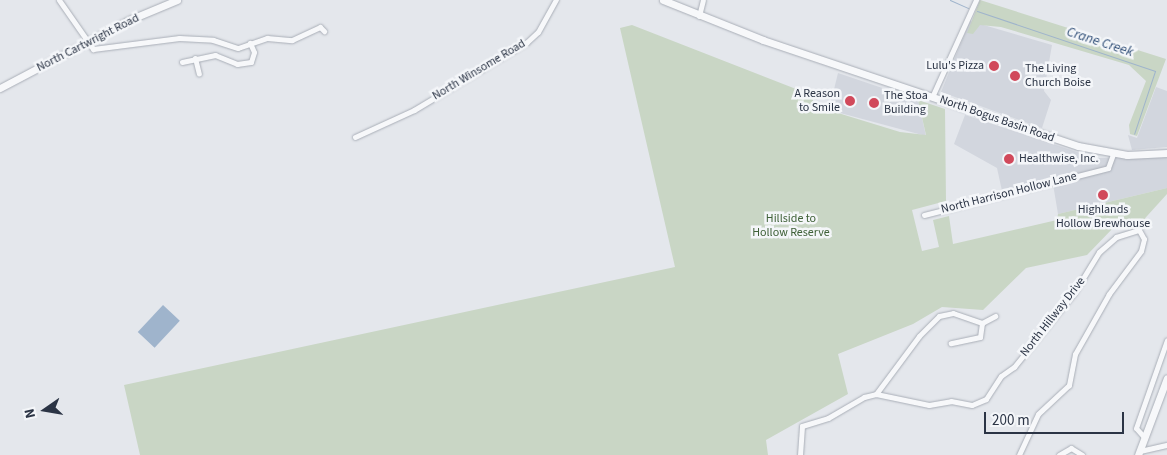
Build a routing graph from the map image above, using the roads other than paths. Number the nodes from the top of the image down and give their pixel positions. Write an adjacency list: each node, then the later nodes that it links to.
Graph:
1 (59, 0): 9 (street)
2 (177, 0): 9 (street, North Cartwright Road)
3 (556, 0): 16 (street, North Winsome Road)
4 (663, 0): 7 (street, North Bogus Basin Road)
5 (703, 0): 7 (street)
6 (976, 0): 15 (street)
7 (699, 17): 15 (street, North Bogus Basin Road)
8 (324, 31): 10 (street)
9 (86, 43): 10 (street); 14 (street, North Cartwright Road)
10 (250, 43): 11 (street)
11 (195, 58): 12 (street); 13 (street)
12 (182, 62)
13 (199, 74)
14 (0, 88)
15 (932, 97): 18 (street, North Bogus Basin Road)
16 (355, 137)
17 (1167, 153): 18 (street, North Bogus Basin Road)
18 (1113, 154): 19 (street, North Harrison Hollow Lane)
19 (924, 214)
20 (995, 316): 21 (street)
21 (982, 323): 23 (street); 25 (street)
22 (1167, 340): 26 (street)
23 (951, 344)
24 (1167, 378): 26 (street)
25 (876, 394): 30 (street); 31 (street, North Hillway Drive)
26 (1145, 438): 29 (street)
27 (1167, 445): 28 (street)
28 (1149, 452): 29 (street)
29 (1139, 453)
30 (800, 455)
31 (1019, 455)
32 (1059, 455): 33 (street)
33 (1082, 455)

